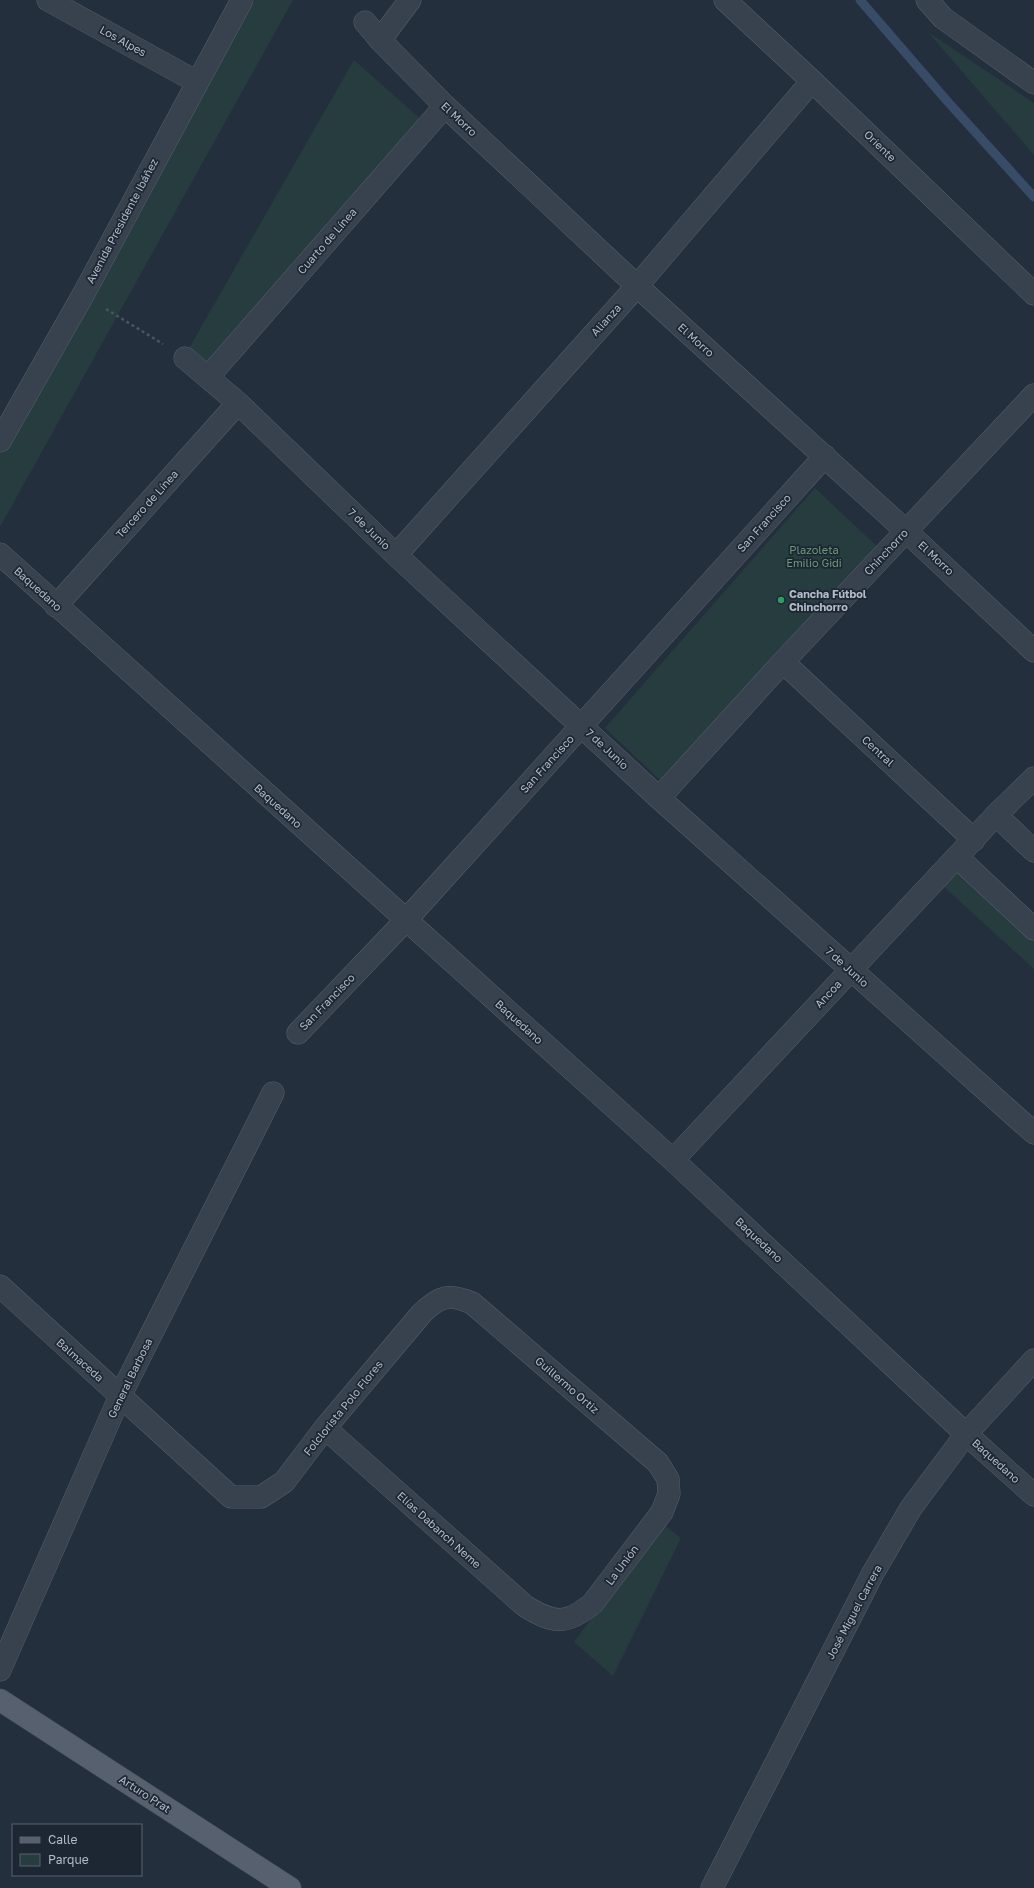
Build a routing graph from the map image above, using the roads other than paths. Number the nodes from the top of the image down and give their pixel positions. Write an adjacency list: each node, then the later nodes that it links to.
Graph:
1 (48, 0): 9 (street, Los Alpes)
2 (242, 0): 9 (street, Avenida Presidente Ibáñez)
3 (410, 0): 7 (street)
4 (724, 0): 8 (street, Oriente)
5 (927, 0): 10 (street)
6 (365, 22): 7 (street, El Morro)
7 (380, 40): 11 (street, El Morro)
8 (812, 81): 12 (street, Alianza); 13 (street, Oriente)
9 (198, 82): 18 (street, Avenida Presidente Ibáñez)
10 (1034, 83)
11 (445, 106): 12 (street, El Morro); 15 (street, Cuarto de Línea)
12 (637, 286): 19 (street, El Morro); 22 (street, Alianza)
13 (1034, 294)
14 (185, 358): 15 (street, 7 de Junio)
15 (209, 376): 17 (street, 7 de Junio)
16 (1034, 394): 20 (street, Chinchorro)
17 (238, 402): 22 (street, 7 de Junio); 23 (street, Tercero de Línea)
18 (0, 441)
19 (825, 456): 20 (street, El Morro); 26 (street, San Francisco)
20 (906, 531): 24 (street, El Morro); 25 (street, Chinchorro)
21 (0, 554): 23 (street, Baquedano)
22 (396, 554): 26 (street, 7 de Junio)
23 (56, 606): 33 (street, Baquedano)
24 (1034, 651)
25 (783, 662): 28 (street, Chinchorro); 30 (street, Central)
26 (581, 725): 28 (street, 7 de Junio); 33 (street, San Francisco)
27 (1034, 778): 29 (street, Ancoa)
28 (659, 798): 35 (street, 7 de Junio)
29 (996, 815): 30 (street, Ancoa); 31 (street)
30 (974, 840): 32 (street, Ancoa)
31 (1034, 851)
32 (958, 858): 34 (street); 35 (street, Ancoa)
33 (406, 920): 36 (street, San Francisco); 39 (street, Baquedano)
34 (1034, 929)
35 (851, 970): 38 (street, 7 de Junio); 39 (street, Ancoa)
36 (298, 1033)
37 (273, 1093): 43 (street, General Barbosa)
38 (1034, 1133)
39 (673, 1160): 45 (street, Baquedano)
40 (0, 1286): 43 (street, Balmaceda)
41 (446, 1297): 44 (street, Folclorista Polo Flores); 46 (street, Guillermo Ortiz)
42 (1034, 1360): 45 (street, José Miguel Carrera)
43 (120, 1396): 48 (street, Balmaceda); 50 (street, General Barbosa)
44 (325, 1428): 48 (street, Folclorista Polo Flores); 49 (street, Elías Dabanch Neme)
45 (966, 1434): 47 (street, Baquedano); 53 (street, José Miguel Carrera)
46 (669, 1494): 49 (street, La Unión)
47 (1034, 1495)
48 (231, 1497)
49 (560, 1621)
50 (0, 1670)
51 (0, 1700): 52 (main road, Arturo Prat)
52 (290, 1888)
53 (712, 1888)

